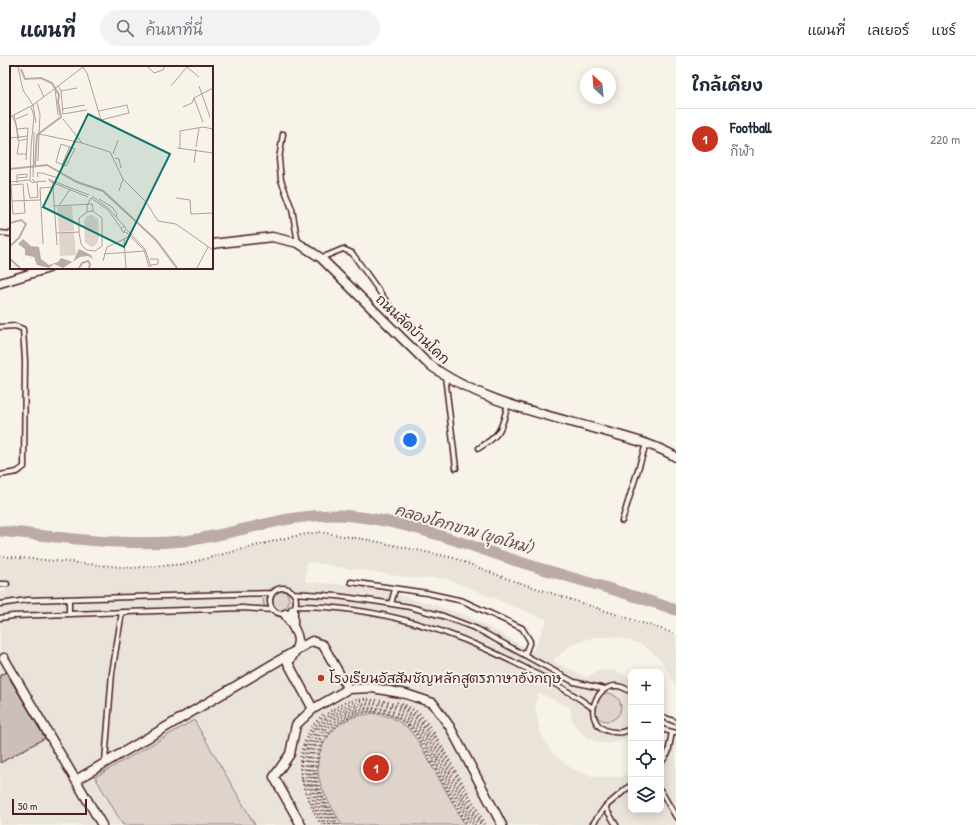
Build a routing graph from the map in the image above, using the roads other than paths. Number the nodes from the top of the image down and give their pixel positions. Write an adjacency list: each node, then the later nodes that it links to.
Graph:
1 (283, 134): 4 (lane)
2 (0, 233): 3 (lane)
3 (10, 234)
4 (298, 243): 5 (street, ถนนลัดบ้านโคก); 6 (street, ถนนลัดบ้านโคก)
5 (213, 244)
6 (321, 258): 9 (lane); 11 (street, ถนนลัดบ้านโคก)
7 (46, 269): 8 (street)
8 (0, 283)
9 (394, 312)
10 (0, 327): 17 (lane)
11 (445, 376): 12 (street, ถนนลัดบ้านโคก); 16 (lane)
12 (508, 403): 13 (street, ถนนลัดบ้านโคก); 14 (lane)
13 (646, 444): 15 (street, ถนนลัดบ้านโคก); 18 (lane)
14 (479, 448)
15 (676, 456)
16 (456, 468)
17 (0, 475)
18 (622, 521)
19 (351, 582): 22 (lane)
20 (0, 584): 21 (lane)
21 (7, 584)
22 (395, 589): 27 (lane); 36 (lane)
23 (273, 593): 24 (lane); 25 (lane); 28 (lane)
24 (293, 593): 27 (lane); 29 (lane)
25 (69, 599): 26 (lane); 31 (lane)
26 (0, 604)
27 (392, 604): 36 (lane)
28 (274, 610): 29 (lane); 30 (lane)
29 (291, 610): 33 (street); 41 (lane)
30 (122, 612): 31 (lane); 49 (lane)
31 (69, 614): 32 (lane)
32 (0, 618)
33 (299, 635): 34 (street); 35 (street)
34 (312, 641): 35 (street); 38 (street)
35 (298, 649): 42 (street); 49 (street)
36 (525, 654): 39 (lane)
37 (1, 656): 50 (street)
38 (348, 689): 42 (street); 57 (street)
39 (605, 689): 40 (lane); 41 (lane)
40 (628, 690)
41 (593, 708): 45 (lane)
42 (313, 709): 56 (street)
43 (664, 717): 44 (lane)
44 (676, 722)
45 (628, 728)
46 (664, 729): 47 (lane)
47 (674, 733): 48 (lane)
48 (664, 759)
49 (105, 762): 50 (street)
50 (76, 780): 55 (street)
51 (628, 788): 53 (lane)
52 (664, 796): 54 (lane)
53 (605, 807): 58 (lane); 59 (lane)
54 (676, 817)
55 (102, 825)
56 (302, 825)
57 (502, 825)
58 (592, 825)
59 (616, 825)

